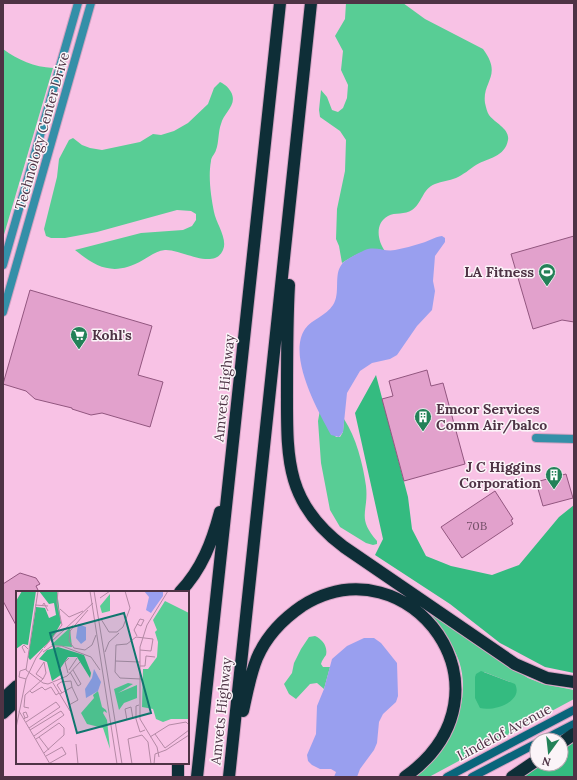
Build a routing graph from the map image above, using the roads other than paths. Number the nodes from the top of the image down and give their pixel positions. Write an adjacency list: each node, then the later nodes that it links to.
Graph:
1 (78, 3): 6 (street, Technology Center Drive)
2 (91, 3): 7 (street, Technology Center Drive)
3 (280, 3): 8 (highway, Amvets Highway)
4 (311, 3): 5 (highway, Amvets Highway)
5 (297, 136): 12 (highway); 25 (highway, Amvets Highway)
6 (3, 265)
7 (3, 312)
8 (235, 422): 11 (highway); 24 (highway, Amvets Highway)
9 (536, 438): 10 (street)
10 (574, 439)
11 (181, 591)
12 (574, 682)
13 (16, 687): 14 (highway)
14 (3, 699)
15 (16, 701): 17 (highway)
16 (574, 710): 27 (main road, Lindelof Avenue)
17 (3, 713)
18 (574, 724): 19 (main road, Lindelof Avenue)
19 (558, 732)
20 (529, 747): 28 (main road, Lindelof Avenue)
21 (178, 764): 23 (highway)
22 (529, 765): 29 (highway)
23 (178, 777)
24 (197, 777)
25 (230, 777): 26 (highway)
26 (405, 777)
27 (447, 777)
28 (472, 777)
29 (512, 777)

